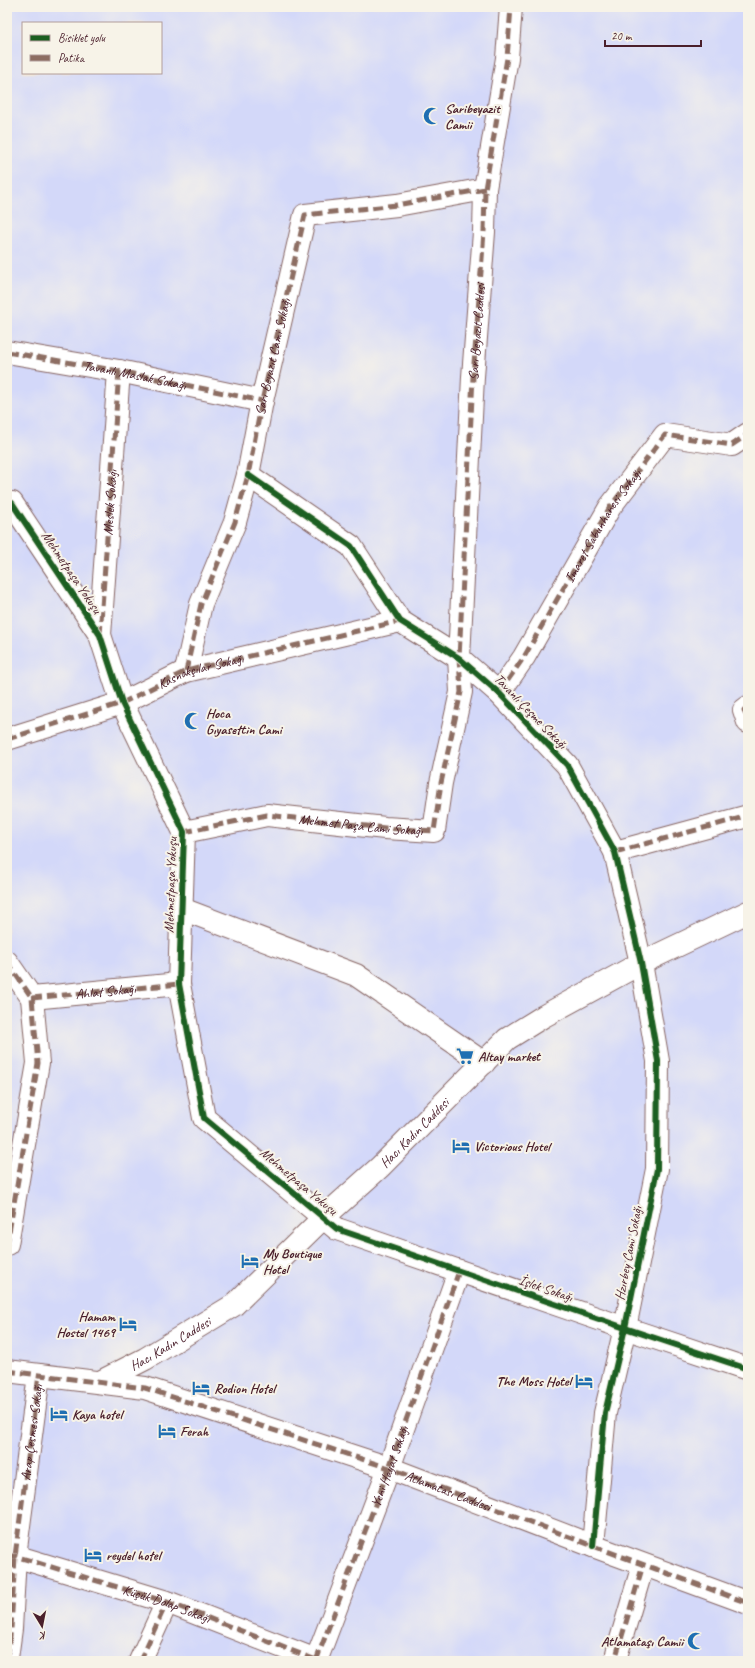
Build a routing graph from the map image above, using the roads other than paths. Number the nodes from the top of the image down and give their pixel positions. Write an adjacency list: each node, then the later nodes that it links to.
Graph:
1 (511, 7): 2 (street, Sarı Beyazıt Caddesi)
2 (485, 189): 5 (street, Sarı Beyazıt Cami Sokağı); 11 (street, Sarı Beyazıt Caddesi)
3 (7, 352): 4 (street, Tavanlı Maslak Sokağı)
4 (119, 371): 5 (street, Tavanlı Maslak Sokağı); 10 (street, Meslek Sokağı)
5 (262, 401): 7 (street, Sarı Beyazıt Cami Sokağı)
6 (748, 434): 13 (street, Imaret Sabunhanesi Sokağı)
7 (248, 475): 9 (street, Tavanlı Çeşme Sokağı); 12 (street, Sarı Beyazıt Cami Sokağı)
8 (7, 503): 10 (street, Mehmetpaşa Yokuşu)
9 (400, 621): 11 (street, Tavanlı Çeşme Sokağı); 12 (street, Kasnakçılar Sokağı)
10 (100, 635): 14 (street, Mehmetpaşa Yokuşu)
11 (458, 658): 13 (street, Tavanlı Çeşme Sokağı); 19 (street, Mehmet Paşa Cami Sokağı)
12 (186, 672): 14 (street, Kasnakçılar Sokağı)
13 (499, 693): 20 (street, Tavanlı Çeşme Sokağı)
14 (122, 703): 17 (street, Kasnakçılar Sokağı); 19 (street, Mehmetpaşa Yokuşu)
15 (748, 708): 16 (street)
16 (748, 722)
17 (7, 739)
18 (748, 816): 20 (street)
19 (184, 832): 21 (street, Mehmetpaşa Yokuşu)
20 (615, 852): 24 (street, Tavanlı Çeşme Sokağı)
21 (182, 909): 25 (street, Mehmetpaşa Yokuşu); 27 (street)
22 (748, 912): 24 (street, Hacı Kadın Caddesi)
23 (7, 962): 26 (street)
24 (641, 963): 27 (street, Hacı Kadın Caddesi); 31 (street, Hzırbey Cami Sokağı)
25 (179, 984): 26 (street, Ahlat Sokağı); 28 (street, Mehmetpaşa Yokuşu)
26 (32, 998): 29 (street)
27 (484, 1063): 28 (street, Hacı Kadın Caddesi)
28 (330, 1223): 30 (street, İşlek Sokağı); 35 (street, Hacı Kadın Caddesi)
29 (7, 1244)
30 (459, 1271): 31 (street, İşlek Sokağı); 36 (street, Yeni Hayat Sokağı)
31 (625, 1328): 32 (street, İşlek Sokağı); 37 (street, Hzırbey Cami Sokağı)
32 (748, 1369)
33 (7, 1371): 34 (street, Atlamatası Caddesi)
34 (39, 1375): 35 (street, Atlamatası Caddesi); 38 (street, Arap Çesmesi Sokağı)
35 (100, 1382): 36 (street, Atlamatası Caddesi)
36 (389, 1468): 37 (street, Atlamatası Caddesi); 44 (street, Yeni Hayat Sokağı)
37 (593, 1546): 39 (street, Atlamatası Caddesi)
38 (11, 1556): 40 (street, Küçük Dolap Sokağı); 43 (street, Arap Çesmesi Sokağı)
39 (643, 1565): 41 (street, Atlamatası Caddesi); 42 (street)
40 (167, 1602): 44 (street, Küçük Dolap Sokağı); 45 (street)
41 (748, 1603)
42 (617, 1653)
43 (7, 1658)
44 (316, 1660)
45 (140, 1661)

